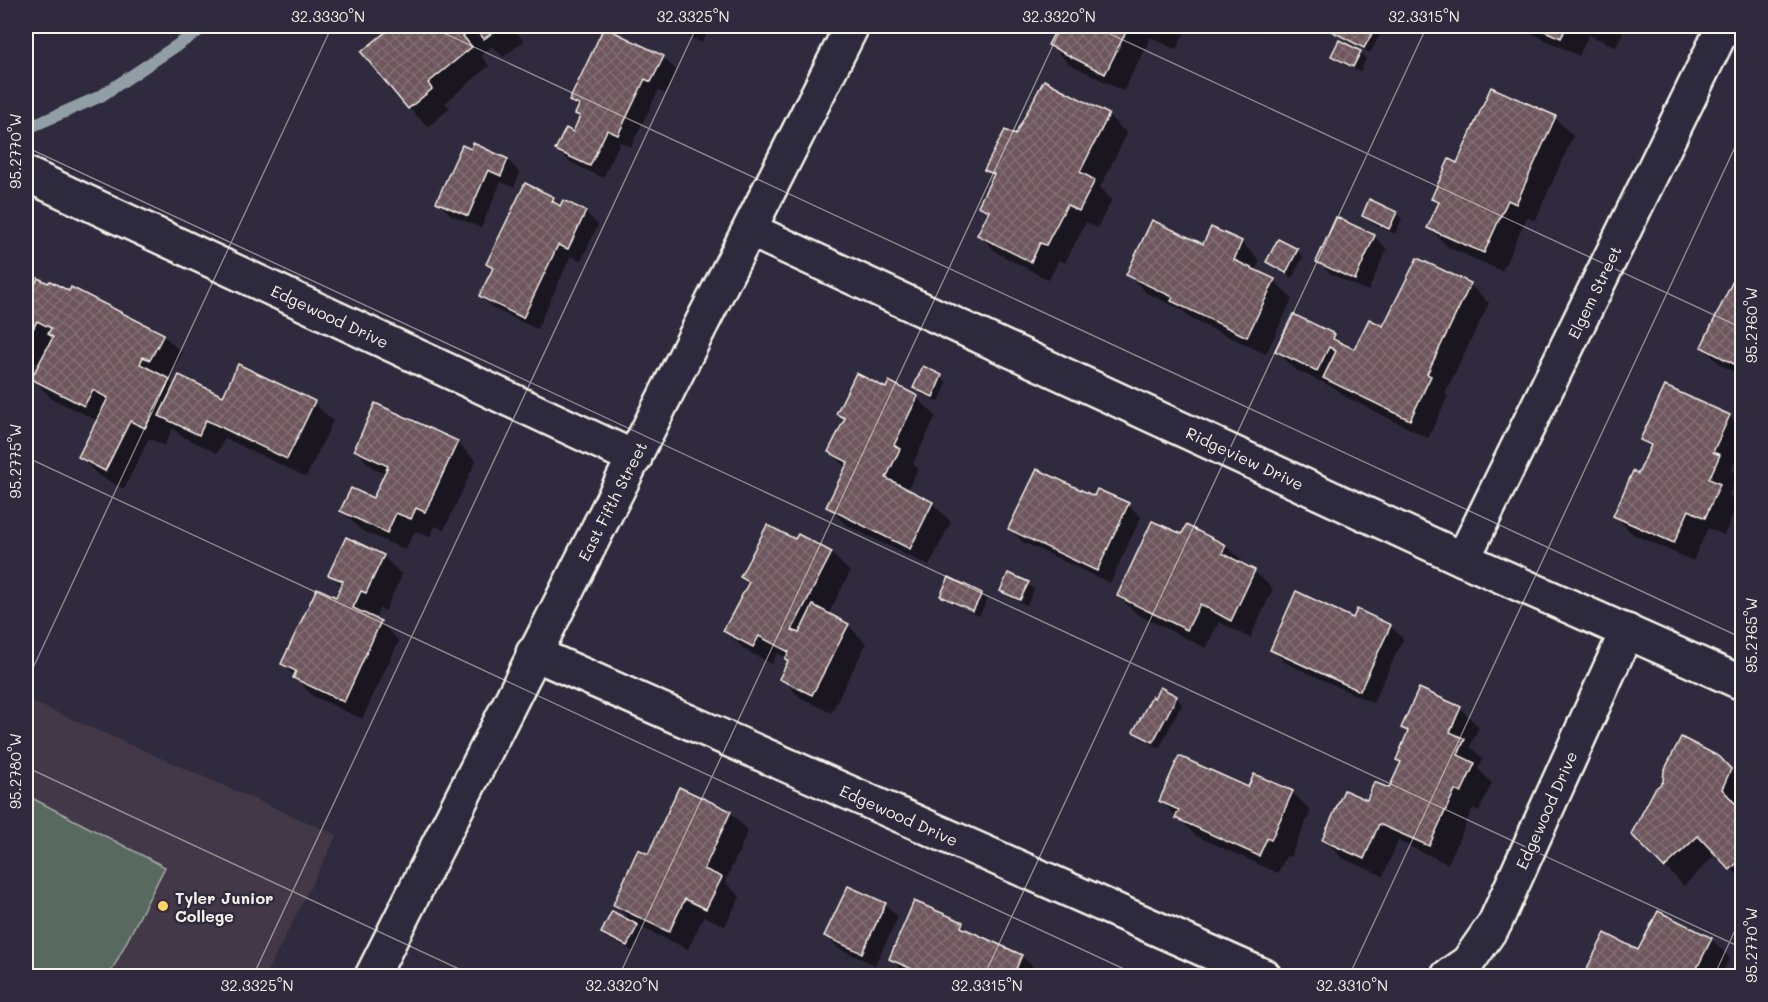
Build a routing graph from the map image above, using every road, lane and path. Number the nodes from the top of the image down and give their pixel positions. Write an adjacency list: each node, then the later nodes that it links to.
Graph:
1 (852, 26): 4 (street, East Fifth Street)
2 (1724, 26): 6 (street, Elgem Street)
3 (26, 174): 5 (street, Edgewood Drive)
4 (750, 230): 5 (street, East Fifth Street); 6 (street, Ridgeview Drive)
5 (635, 458): 8 (street, East Fifth Street)
6 (1463, 559): 7 (street, Ridgeview Drive)
7 (1627, 631): 9 (street, Ridgeview Drive); 12 (street, Edgewood Drive)
8 (533, 653): 10 (street, East Fifth Street); 11 (street, Edgewood Drive)
9 (1743, 683)
10 (372, 976)
11 (1264, 976)
12 (1448, 976)

